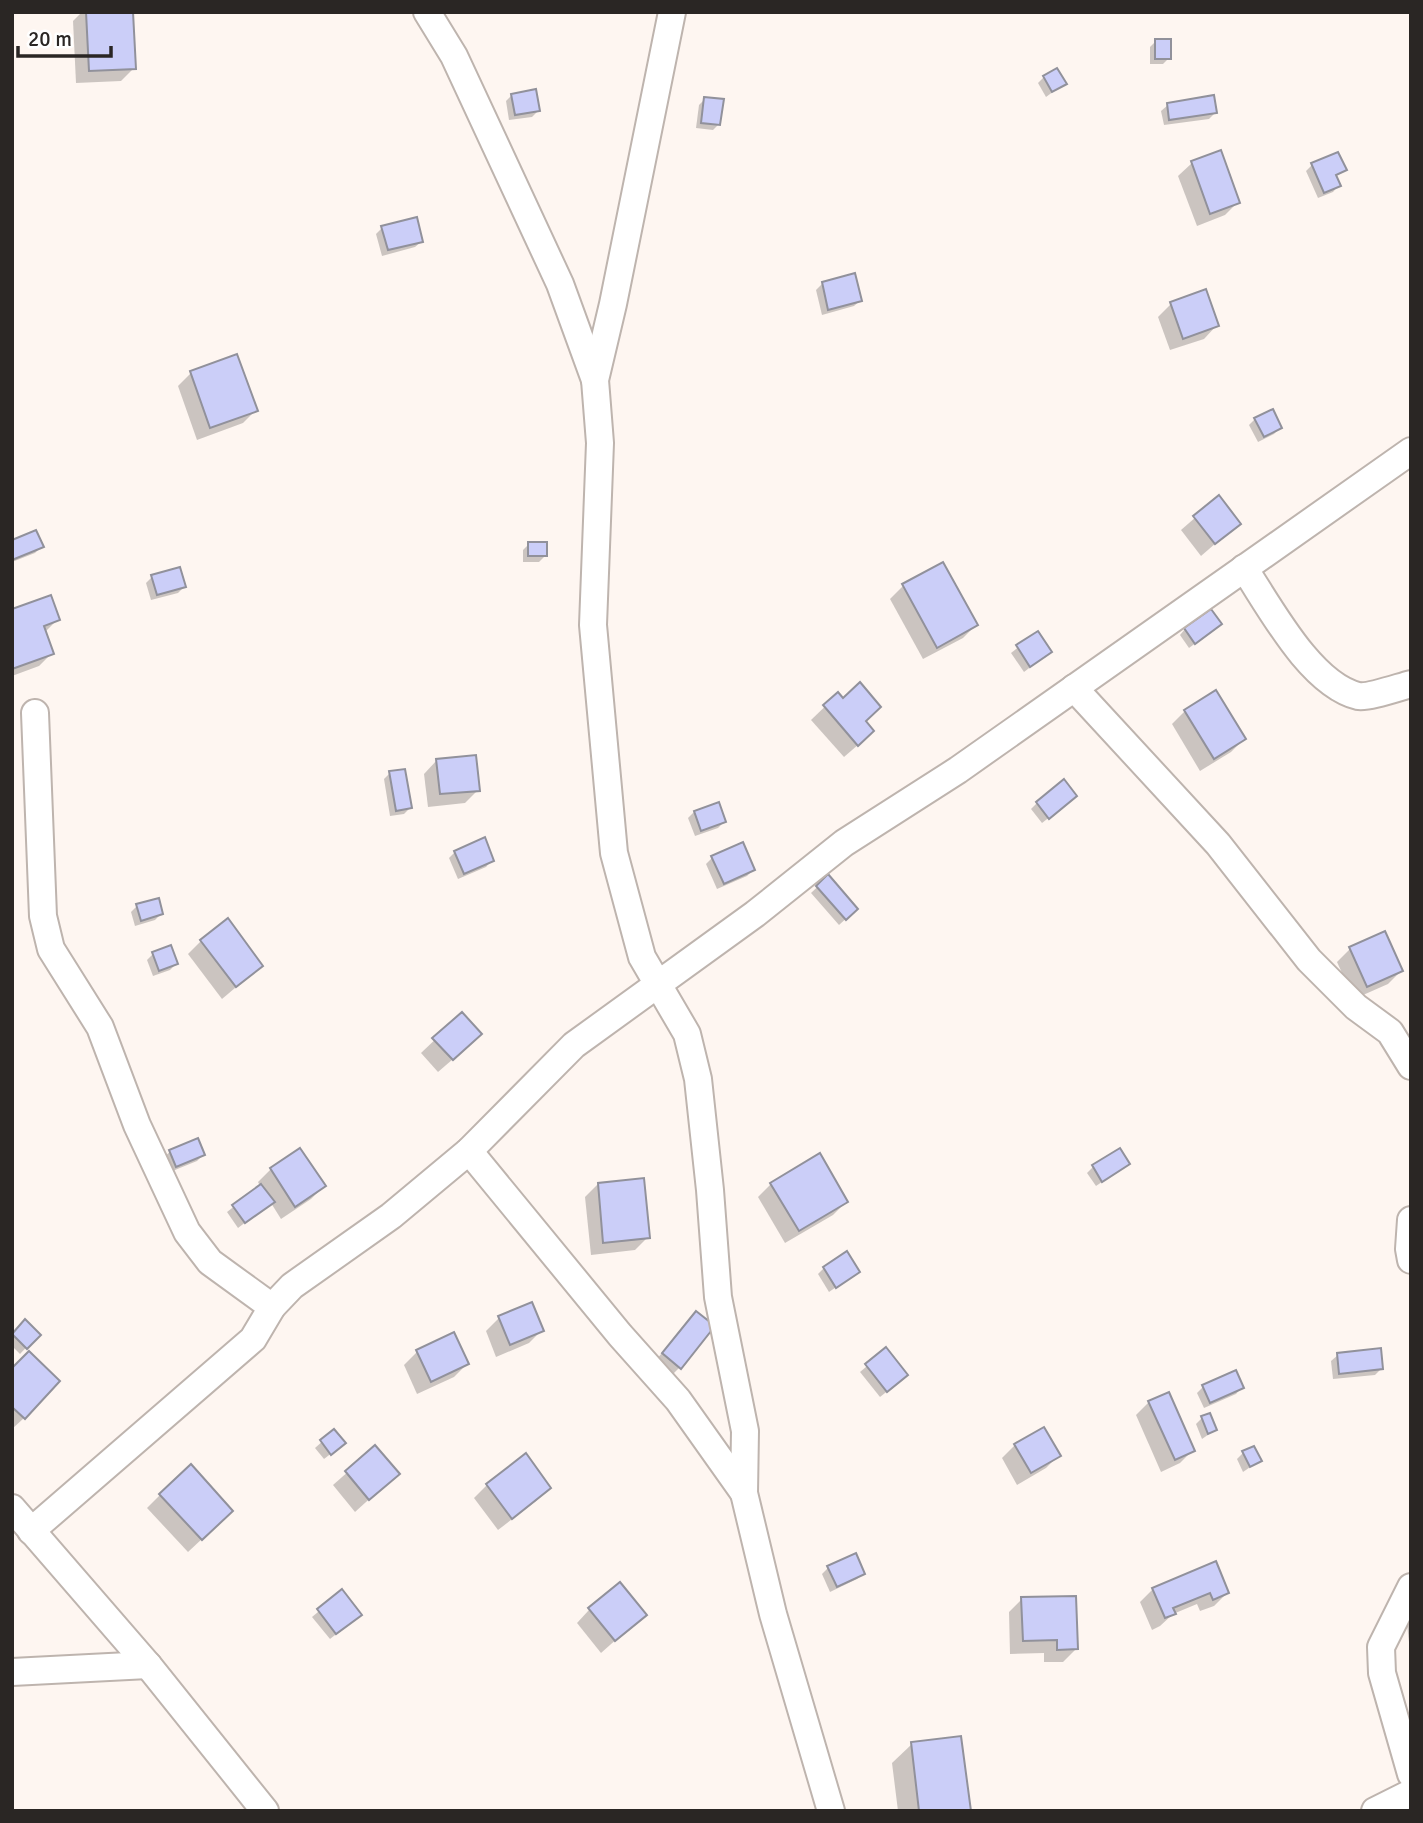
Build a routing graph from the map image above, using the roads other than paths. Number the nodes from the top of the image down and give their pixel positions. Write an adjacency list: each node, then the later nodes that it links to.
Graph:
1 (428, 12): 3 (street)
2 (672, 12): 3 (street)
3 (594, 380): 9 (street)
4 (1411, 451): 5 (street)
5 (1244, 568): 6 (street); 7 (street)
6 (1411, 684)
7 (1074, 688): 9 (street); 10 (street)
8 (35, 713): 14 (street)
9 (658, 986): 11 (street); 15 (street)
10 (1411, 1066)
11 (469, 1151): 14 (street); 15 (street)
12 (1411, 1220): 13 (street)
13 (1411, 1260)
14 (272, 1307): 17 (street)
15 (744, 1493): 24 (street)
16 (12, 1508): 17 (street)
17 (31, 1531): 19 (street)
18 (1411, 1587): 21 (street)
19 (148, 1665): 20 (street); 23 (street)
20 (12, 1672)
21 (1411, 1774)
22 (1411, 1794): 25 (street)
23 (265, 1811)
24 (831, 1811)
25 (1376, 1811)

